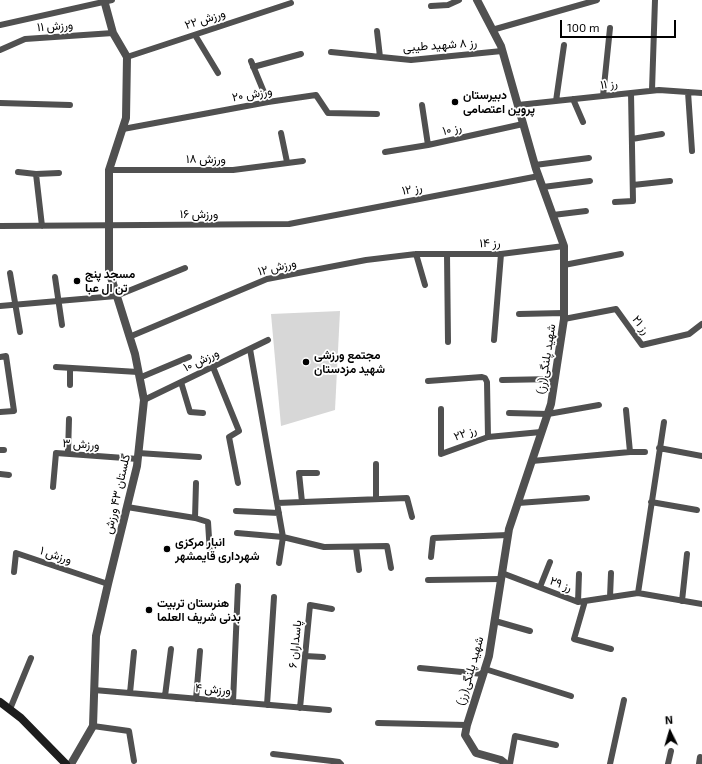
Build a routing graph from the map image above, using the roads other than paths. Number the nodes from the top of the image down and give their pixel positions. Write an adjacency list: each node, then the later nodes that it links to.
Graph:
1 (459, 0): 7 (street)
2 (478, 0): 10 (street, شهید پلنگی(رز))
3 (597, 0): 10 (street)
4 (654, 0): 22 (street)
5 (107, 1): 8 (street); 12 (street)
6 (290, 3): 13 (street, ورزش ۲۲)
7 (431, 6)
8 (0, 25)
9 (610, 28): 26 (street)
10 (492, 30): 16 (street, شهید پلنگی(رز))
11 (377, 31): 20 (street)
12 (113, 33): 15 (street, ورزش ۱۱); 19 (street)
13 (195, 34): 19 (street, ورزش ۲۲); 21 (street)
14 (564, 45): 28 (street)
15 (0, 50)
16 (502, 51): 20 (street, رز ۸ شهید طیبی); 33 (street, شهید پلنگی(رز))
17 (331, 52): 20 (street, رز ۸ شهید طیبی)
18 (301, 54): 29 (street)
19 (127, 57): 37 (street, گلستان ۴۳ ورزش)
20 (380, 57)
21 (218, 73)
22 (652, 90): 23 (street, رز ۱۱); 24 (street, رز ۱۱)
23 (688, 92): 25 (street, رز ۱۱); 42 (street)
24 (631, 93): 26 (street, رز ۱۱); 40 (street)
25 (702, 93)
26 (604, 96): 27 (street, رز ۱۱)
27 (573, 99): 28 (street, رز ۱۱); 35 (street)
28 (556, 101): 33 (street, رز ۱۱)
29 (268, 102): 34 (street, ورزش ۲۰); 37 (street, ورزش ۲۰)
30 (0, 104): 31 (street)
31 (70, 105)
32 (422, 105): 41 (street)
33 (518, 105): 36 (street, شهید پلنگی(رز))
34 (377, 114)
35 (583, 122)
36 (523, 124): 41 (street, رز ۱۰); 47 (street, شهید پلنگی(رز))
37 (123, 129): 48 (street, گلستان ۴۳ ورزش)
38 (281, 133): 46 (street)
39 (662, 134): 40 (street)
40 (632, 139): 55 (street)
41 (428, 145): 43 (street, رز ۱۰)
42 (692, 151)
43 (385, 152)
44 (589, 158): 47 (street)
45 (303, 161): 46 (street, ورزش ۱۸)
46 (287, 162): 48 (street, ورزش ۱۸)
47 (535, 165): 52 (street, شهید پلنگی(رز))
48 (109, 170): 61 (street, گلستان ۴۳ ورزش)
49 (18, 172): 51 (street)
50 (59, 173): 51 (street)
51 (36, 174): 63 (street)
52 (539, 176): 56 (street, شهید پلنگی(رز)); 60 (street, رز ۱۲)
53 (590, 181): 56 (street)
54 (670, 181): 55 (street)
55 (633, 186): 57 (street)
56 (543, 187): 59 (street, شهید پلنگی(رز))
57 (615, 202)
58 (586, 211): 59 (street)
59 (553, 215): 64 (street, شهید پلنگی(رز))
60 (289, 224): 61 (street, ورزش ۱۶)
61 (108, 225): 63 (street, ورزش ۱۶); 74 (street, گلستان ۴۳ ورزش)
62 (0, 226): 63 (street, ورزش ۱۶)
63 (42, 226)
64 (564, 246): 67 (street, رز ۱۴); 69 (street, شهید پلنگی(رز))
65 (416, 254): 66 (street, رز ۱۴); 73 (street); 83 (street, ورزش ۱۲)
66 (447, 254): 67 (street, رز ۱۴); 86 (street)
67 (501, 254): 85 (street)
68 (621, 254): 69 (street)
69 (564, 265): 79 (street, شهید پلنگی(رز))
70 (185, 268): 74 (street)
71 (10, 273): 76 (street)
72 (55, 277): 75 (street)
73 (425, 286)
74 (116, 296): 75 (street); 83 (street, گلستان ۴۳ ورزش)
75 (59, 300): 76 (street); 81 (street)
76 (15, 304): 77 (street); 82 (street)
77 (0, 306)
78 (519, 314): 79 (street)
79 (564, 316): 80 (street, رز ۲۱); 94 (street, شهید پلنگی(رز))
80 (702, 324)
81 (62, 325)
82 (20, 332)
83 (129, 337): 93 (street, گلستان ۴۳ ورزش)
84 (268, 340): 87 (street, ورزش ۱۰)
85 (494, 340)
86 (448, 342)
87 (250, 349): 90 (street, ورزش ۱۰); 130 (street)
88 (0, 357): 103 (street)
89 (189, 357): 93 (street)
90 (212, 366): 97 (street, ورزش ۱۰); 124 (street)
91 (56, 367): 92 (street)
92 (70, 368): 93 (street); 98 (street)
93 (139, 375): 99 (street, گلستان ۴۳ ورزش)
94 (555, 379): 95 (street); 106 (street, شهید پلنگی(رز))
95 (502, 380)
96 (428, 381): 110 (street)
97 (181, 382): 99 (street, ورزش ۱۰); 104 (street)
98 (70, 385)
99 (144, 400): 115 (street, گلستان ۴۳ ورزش)
100 (599, 405): 106 (street)
101 (441, 410): 110 (street, رز ۲۲)
102 (626, 410): 112 (street)
103 (0, 412)
104 (203, 413)
105 (509, 413): 106 (street)
106 (548, 414): 109 (street, شهید پلنگی(رز))
107 (69, 418): 114 (street)
108 (664, 422): 111 (street)
109 (541, 432): 110 (street, رز ۲۲); 118 (street, شهید پلنگی(رز))
110 (488, 437)
111 (659, 448): 116 (street); 129 (street)
112 (630, 452): 113 (street); 118 (street)
113 (645, 452)
114 (68, 454): 115 (street, ورزش ۳); 125 (street, ورزش ۳)
115 (138, 456): 117 (street, ورزش ۳); 132 (street, گلستان ۴۳ ورزش)
116 (702, 456)
117 (199, 457)
118 (532, 461): 131 (street, شهید پلنگی(رز))
119 (376, 464): 127 (street)
120 (317, 473): 128 (street)
121 (0, 474): 122 (street)
122 (9, 475)
123 (196, 483): 137 (street)
124 (238, 484)
125 (53, 487)
126 (587, 498): 131 (street)
127 (376, 499): 128 (street); 136 (street)
128 (302, 502): 130 (street)
129 (652, 502): 133 (street); 157 (street)
130 (277, 503): 135 (street)
131 (518, 503): 139 (street, شهید پلنگی(رز))
132 (127, 507): 137 (street); 154 (street, گلستان ۴۳ ورزش)
133 (697, 510)
134 (236, 511): 135 (street)
135 (279, 513): 140 (street)
136 (412, 517)
137 (195, 518): 142 (street)
138 (237, 533): 140 (street)
139 (508, 535): 144 (street); 152 (street, شهید پلنگی(رز))
140 (283, 537): 141 (street); 146 (street)
141 (356, 547): 147 (street); 148 (street)
142 (210, 554)
143 (687, 554): 160 (street)
144 (431, 557)
145 (550, 562): 156 (street)
146 (280, 563)
147 (391, 568)
148 (359, 570)
149 (14, 572): 154 (street, ورزش ۱)
150 (611, 573): 159 (street)
151 (579, 574): 161 (street)
152 (502, 576): 153 (street); 156 (street, رز ۲۹); 164 (street, شهید پلنگی(رز))
153 (428, 580)
154 (108, 584): 175 (street, گلستان ۴۳ ورزش)
155 (238, 586): 182 (street)
156 (540, 587): 161 (street, رز ۲۹)
157 (638, 593): 159 (street, رز ۲۹); 160 (street, رز ۲۹)
158 (274, 597): 183 (street)
159 (610, 597): 161 (street, رز ۲۹)
160 (682, 601): 162 (street, رز ۲۹)
161 (582, 602): 167 (street)
162 (702, 604)
163 (332, 609): 170 (street, پاسداران ۶)
164 (495, 621): 165 (street); 174 (street, شهید پلنگی(رز))
165 (530, 631)
166 (171, 649): 177 (street)
167 (611, 649)
168 (200, 651): 179 (street)
169 (134, 652): 176 (street)
170 (305, 656): 171 (street); 184 (street, پاسداران ۶)
171 (323, 657)
172 (31, 658): 185 (street)
173 (420, 668): 174 (street)
174 (484, 672): 178 (street); 188 (street, شهید پلنگی(رز))
175 (94, 690): 176 (street, ورزش ۴); 189 (street, گلستان ۴۳ ورزش)
176 (130, 694): 177 (street, ورزش ۴)
177 (165, 696): 179 (street, ورزش ۴)
178 (571, 696)
179 (196, 699): 182 (street, ورزش ۴)
180 (624, 700): 199 (street)
181 (0, 702): 185 (main road)
182 (233, 702): 183 (street, ورزش ۴)
183 (267, 705): 184 (street, ورزش ۴)
184 (300, 708): 186 (street, ورزش ۴)
185 (10, 709): 194 (main road)
186 (329, 710)
187 (378, 723): 188 (street)
188 (467, 725): 197 (street)
189 (93, 726): 193 (street); 195 (street, گلستان ۴۳ ورزش)
190 (556, 745): 198 (street)
191 (671, 751): 200 (street)
192 (273, 754): 196 (street)
193 (134, 761)
194 (66, 764)
195 (71, 764)
196 (341, 764)
197 (506, 764)
198 (510, 764)
199 (610, 764)
200 (668, 764)

